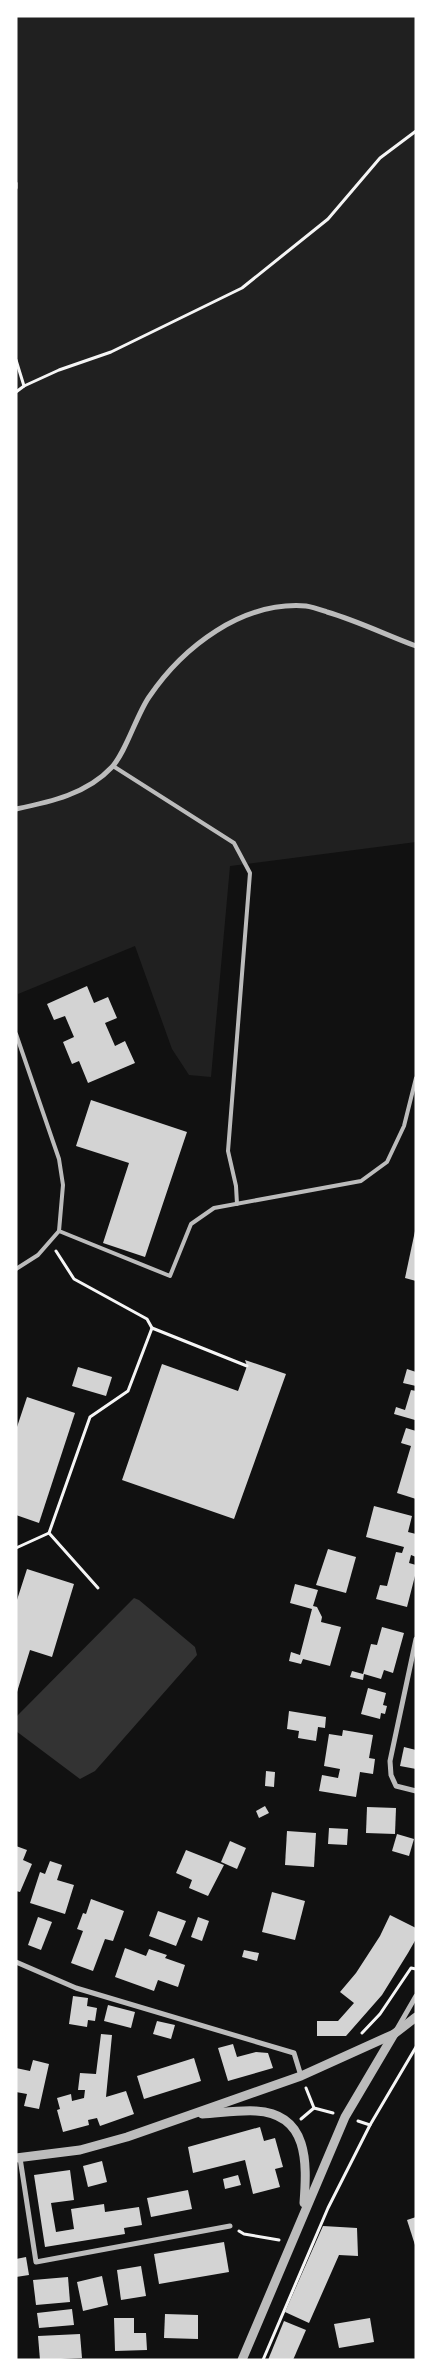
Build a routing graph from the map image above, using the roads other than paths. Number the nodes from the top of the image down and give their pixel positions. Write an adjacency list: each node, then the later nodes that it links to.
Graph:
1 (416, 646): 2 (street)
2 (113, 766): 3 (street); 6 (lane)
3 (16, 809)
4 (16, 1034): 7 (lane)
5 (416, 1078): 6 (lane)
6 (237, 1204): 7 (lane)
7 (59, 1231): 8 (lane)
8 (16, 1269)
9 (416, 1639): 10 (street)
10 (416, 1792)
11 (16, 1962): 15 (street)
12 (416, 1996): 14 (street)
13 (416, 2017): 14 (street)
14 (394, 2034): 15 (street); 18 (street)
15 (301, 2076): 16 (street)
16 (190, 2115): 17 (street); 18 (street)
17 (18, 2158): 19 (street)
18 (304, 2213): 20 (street)
19 (230, 2226)
20 (242, 2360)

